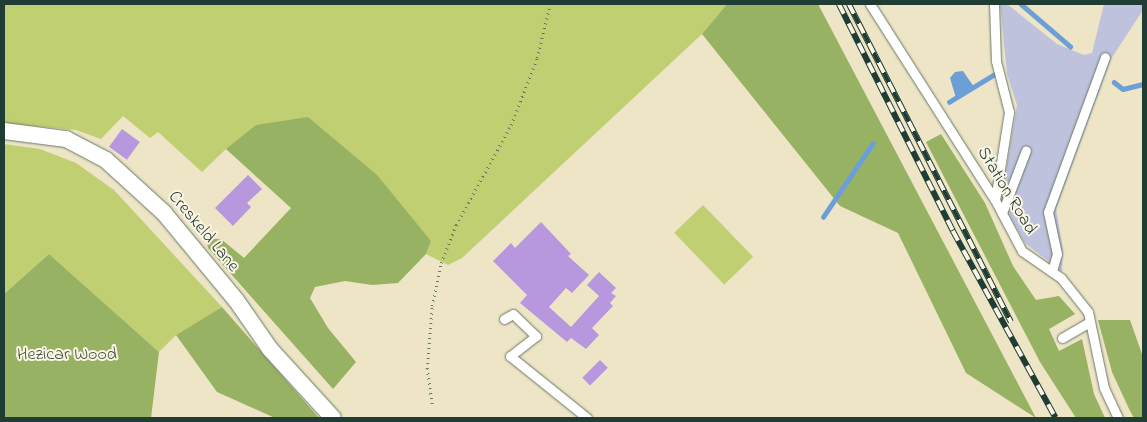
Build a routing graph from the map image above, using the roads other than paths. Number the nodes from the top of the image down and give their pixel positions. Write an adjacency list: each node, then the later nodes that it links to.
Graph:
1 (870, 4): 6 (lane, Station Road)
2 (994, 4): 6 (lane)
3 (1105, 57): 8 (lane)
4 (4, 131): 12 (street, Creskeld Lane)
5 (1026, 150): 7 (lane)
6 (995, 200): 7 (lane, Station Road)
7 (1002, 214): 8 (lane, Station Road)
8 (1052, 271): 10 (lane, Station Road)
9 (504, 319): 13 (lane)
10 (1090, 322): 11 (lane); 14 (lane, Station Road)
11 (1062, 338)
12 (333, 418)
13 (587, 418)
14 (1118, 418)

